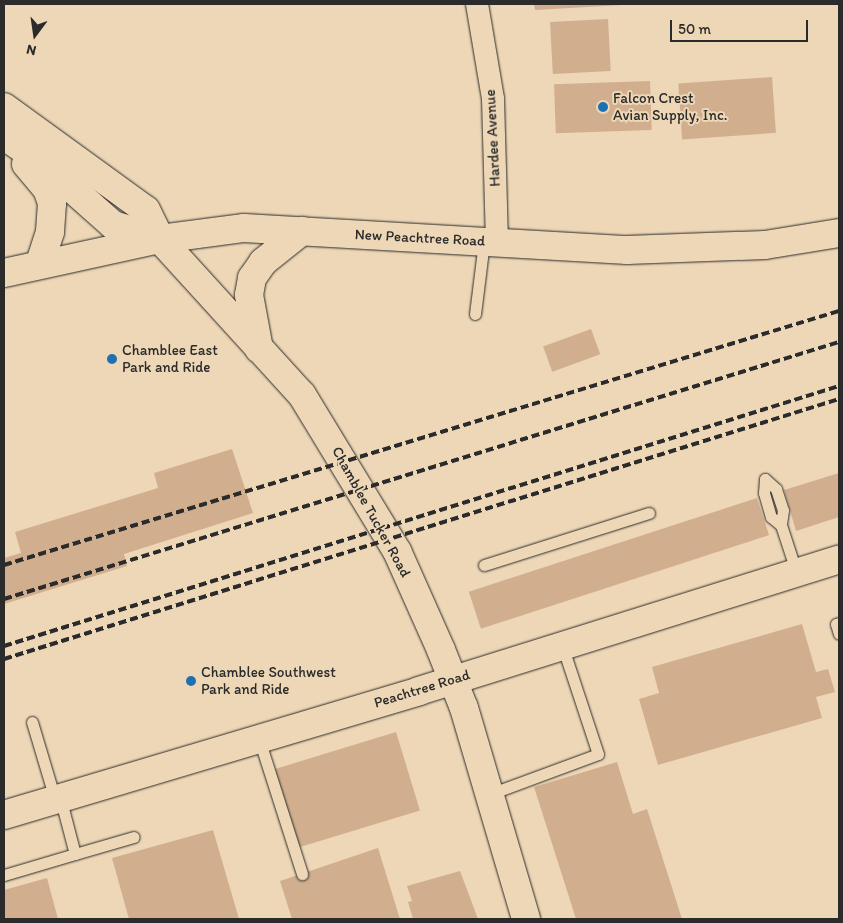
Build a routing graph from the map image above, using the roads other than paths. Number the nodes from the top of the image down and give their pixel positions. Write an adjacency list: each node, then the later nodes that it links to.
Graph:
1 (477, 4): 7 (street, Hardee Avenue)
2 (4, 107): 6 (street, Chamblee Tucker Road)
3 (4, 137): 6 (street); 8 (street)
4 (302, 231): 6 (street, New Peachtree Road); 7 (street, New Peachtree Road); 11 (street)
5 (839, 233): 7 (street, New Peachtree Road)
6 (160, 239): 8 (street, New Peachtree Road); 11 (street, Chamblee Tucker Road)
7 (490, 242): 10 (lane)
8 (40, 263): 9 (street, New Peachtree Road)
9 (4, 273)
10 (475, 314)
11 (259, 350): 20 (street, Chamblee Tucker Road)
12 (649, 513): 15 (lane)
13 (781, 525): 16 (lane)
14 (839, 560): 16 (street, Peachtree Road)
15 (484, 565)
16 (796, 571): 19 (street, Peachtree Road)
17 (839, 623): 18 (lane)
18 (839, 634)
19 (562, 645): 20 (street, Peachtree Road); 23 (lane)
20 (454, 680): 22 (street, Peachtree Road); 23 (street, Chamblee Tucker Road)
21 (32, 722): 24 (lane)
22 (259, 739): 24 (street, Peachtree Road); 28 (lane)
23 (490, 794): 30 (street, Chamblee Tucker Road)
24 (58, 798): 25 (street, Peachtree Road); 27 (lane)
25 (4, 814)
26 (134, 837): 27 (lane)
27 (75, 854): 29 (lane)
28 (302, 874)
29 (4, 875)
30 (526, 919)

